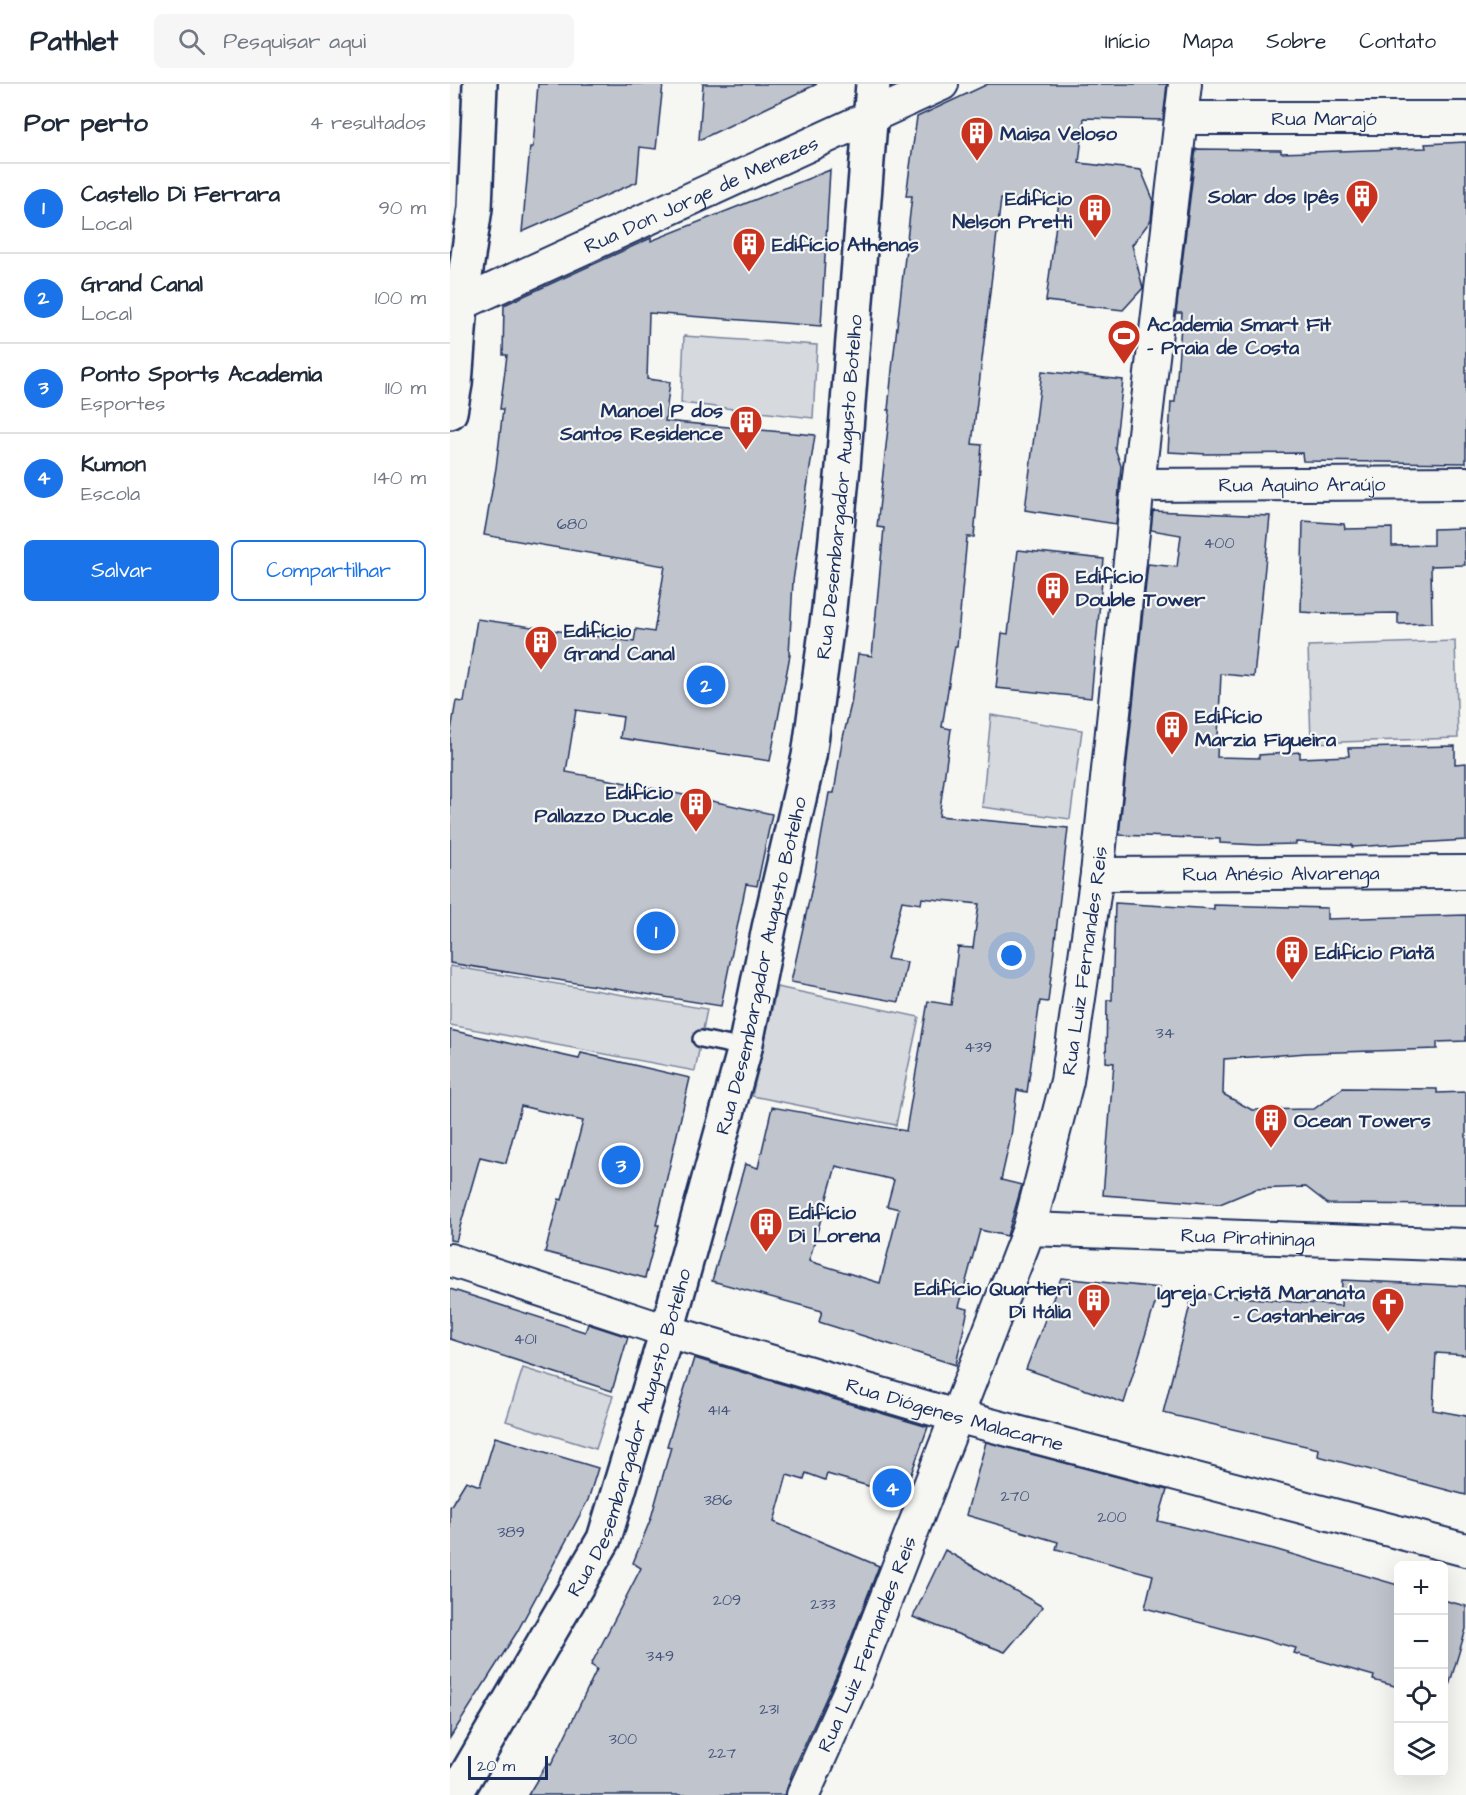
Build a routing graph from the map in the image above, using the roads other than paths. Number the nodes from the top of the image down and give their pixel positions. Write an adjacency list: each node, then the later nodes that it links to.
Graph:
1 (480, 84): 8 (street)
2 (873, 84): 5 (street, Rua Desembargador Augusto Botelho)
3 (942, 84): 5 (street, Rua Don Jorge de Menezes)
4 (1185, 84): 6 (street, Rua Luiz Fernandes Reis)
5 (871, 117): 8 (street, Rua Don Jorge de Menezes); 15 (street, Rua Desembargador Augusto Botelho)
6 (1182, 118): 7 (street, Rua Marajó); 11 (street, Rua Luiz Fernandes Reis)
7 (1466, 118)
8 (461, 304): 9 (street)
9 (450, 410)
10 (1466, 483): 11 (street, Rua Aquino Araújo)
11 (1138, 485): 13 (street, Rua Luiz Fernandes Reis)
12 (1466, 873): 13 (street, Rua Anésio Alvarenga)
13 (1098, 874): 16 (street, Rua Luiz Fernandes Reis)
14 (701, 1039): 15 (lane)
15 (745, 1048): 19 (street, Rua Desembargador Augusto Botelho)
16 (1029, 1229): 17 (street, Rua Piratininga); 20 (street, Rua Luiz Fernandes Reis)
17 (1466, 1245)
18 (450, 1260): 19 (street, Rua Diógenes Malacarne)
19 (667, 1331): 20 (street, Rua Diógenes Malacarne); 22 (street, Rua Desembargador Augusto Botelho)
20 (956, 1416): 21 (street, Rua Diógenes Malacarne); 23 (street, Rua Luiz Fernandes Reis)
21 (1466, 1550)
22 (455, 1795)
23 (803, 1795)

